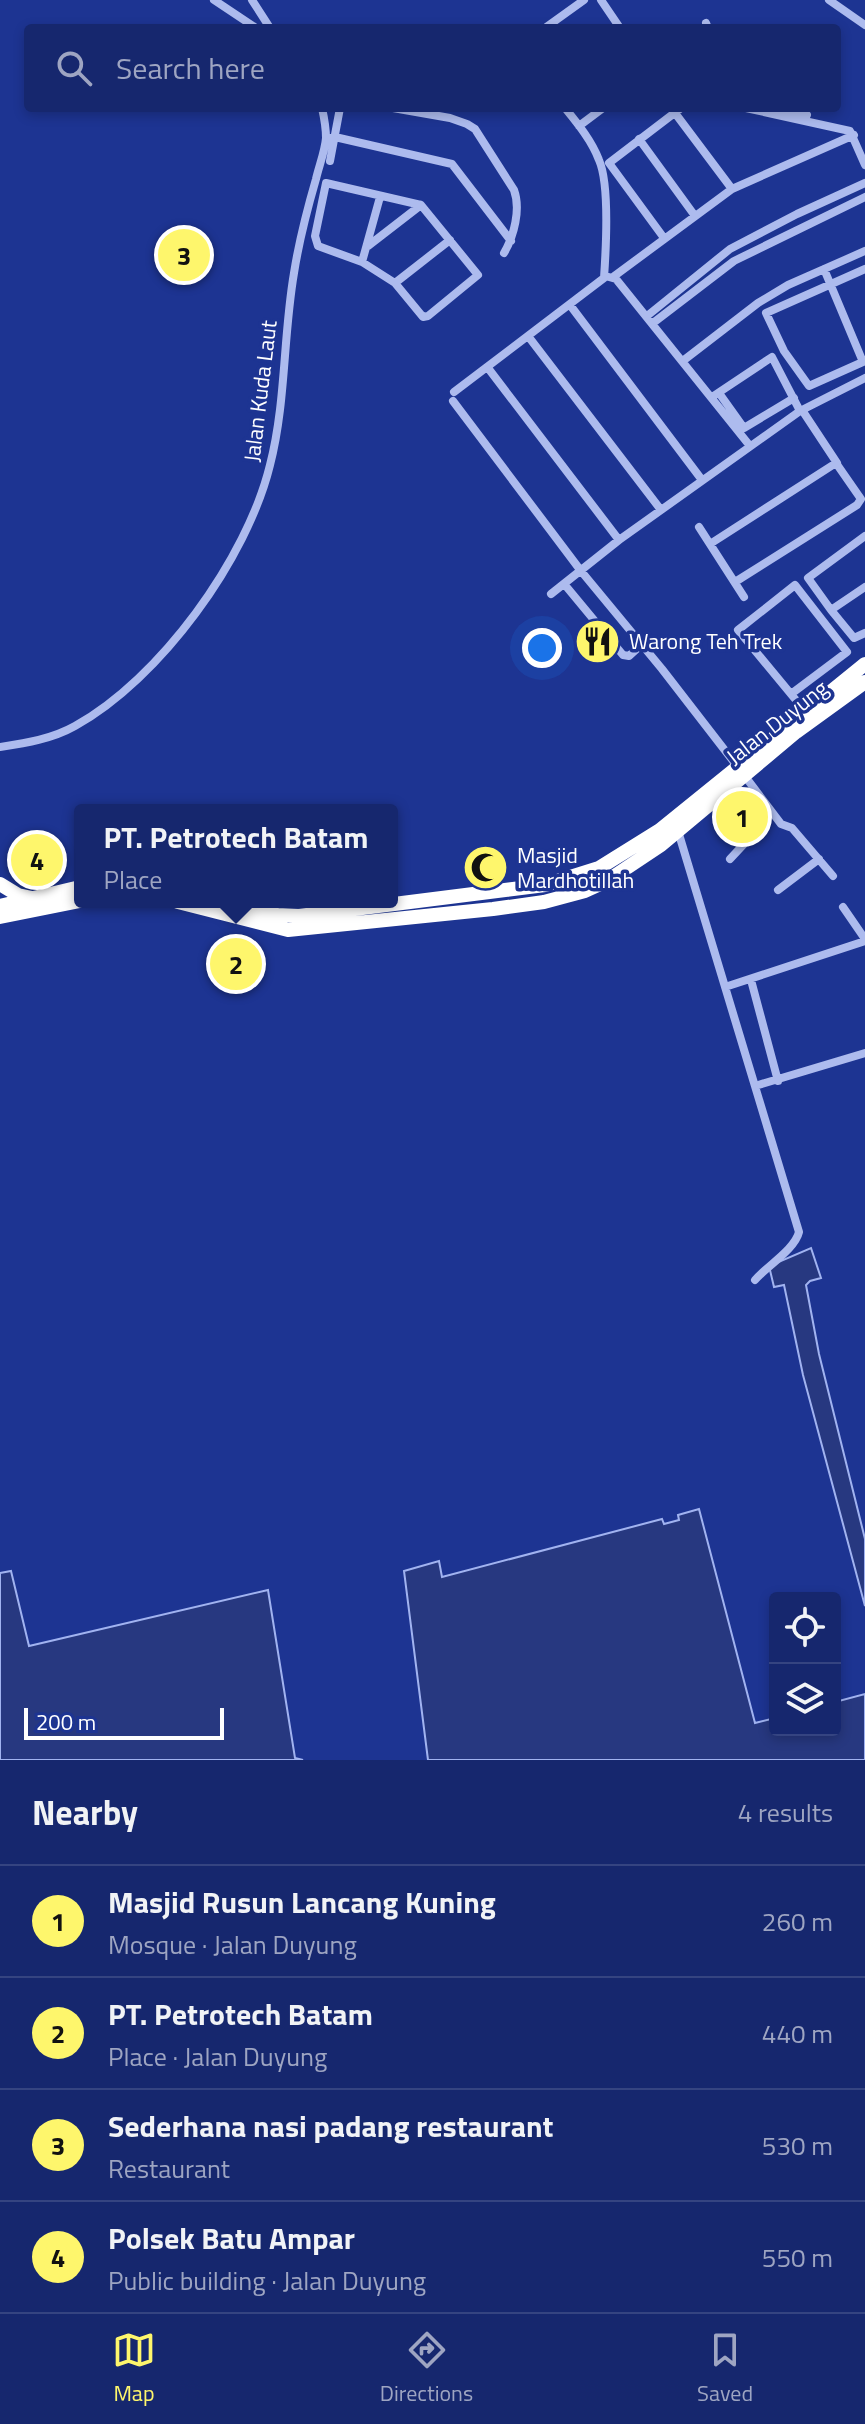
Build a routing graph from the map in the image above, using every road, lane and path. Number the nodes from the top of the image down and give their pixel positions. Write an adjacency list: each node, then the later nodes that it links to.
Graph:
1 (214, 0): 6 (street)
2 (252, 0): 7 (street)
3 (584, 0): 8 (street)
4 (601, 0): 9 (street)
5 (829, 0): 10 (street)
6 (250, 24)
7 (267, 24)
8 (551, 24)
9 (617, 24)
10 (865, 25)
11 (323, 112): 22 (street, Jalan Kuda Laut)
12 (339, 112): 22 (street)
13 (414, 112): 34 (street)
14 (568, 112): 20 (street)
15 (598, 112): 20 (street)
16 (677, 112): 23 (street)
17 (679, 112): 27 (street)
18 (781, 112): 19 (street)
19 (808, 115): 21 (street)
20 (579, 126): 43 (street)
21 (854, 135): 25 (street); 27 (street)
22 (330, 138): 24 (street); 34 (street); 35 (street, Jalan Kuda Laut)
23 (639, 139): 31 (street); 32 (street)
24 (330, 161)
25 (865, 165)
26 (865, 183): 47 (street)
27 (732, 189): 31 (street)
28 (380, 197): 30 (street); 36 (street); 37 (street)
29 (865, 197): 47 (street)
30 (421, 205): 33 (street); 37 (street)
31 (695, 216): 32 (street)
32 (664, 238): 43 (street)
33 (450, 240): 44 (street); 44 (street)
34 (511, 241): 39 (street)
35 (300, 243): 36 (street); 77 (street, Jalan Kuda Laut)
36 (318, 246): 40 (street)
37 (368, 246): 40 (street)
38 (865, 251): 41 (street)
39 (504, 253)
40 (362, 262): 44 (street)
41 (824, 269): 45 (street); 49 (street)
42 (865, 269): 45 (street)
43 (609, 277): 46 (street); 47 (street)
44 (395, 283)
45 (830, 284): 50 (street); 50 (street)
46 (570, 305): 48 (street); 58 (street)
47 (650, 320): 49 (street)
48 (528, 336): 51 (street); 59 (street)
49 (684, 360): 53 (street)
50 (864, 361)
51 (488, 368): 62 (street); 64 (street)
52 (865, 378): 55 (street)
53 (716, 395): 54 (street); 54 (street); 56 (street)
54 (794, 398): 55 (street)
55 (801, 410): 56 (street); 57 (street)
56 (750, 446): 58 (street)
57 (837, 463): 63 (street); 65 (street)
58 (702, 480): 59 (street)
59 (661, 510): 62 (street)
60 (699, 527): 63 (street)
61 (865, 536): 70 (street)
62 (619, 540): 64 (street)
63 (710, 544): 65 (street)
64 (581, 571): 66 (street); 72 (street)
65 (735, 582): 69 (street)
66 (565, 585): 68 (street); 72 (street)
67 (865, 587): 70 (street)
68 (551, 594)
69 (744, 597)
70 (831, 610): 71 (street)
71 (865, 633)
72 (641, 645): 78 (street)
73 (843, 656): 74 (street); 75 (street); 75 (street)
74 (858, 677): 76 (highway, Jalan Duyung); 78 (highway, Jalan Duyung)
75 (791, 694): 76 (street)
76 (805, 711): 78 (highway, Jalan Duyung)
77 (0, 747)
78 (741, 771): 79 (street); 80 (highway, Jalan Duyung); 87 (highway, Jalan Duyung)
79 (758, 795): 81 (street); 82 (street)
80 (678, 831): 96 (highway, Jalan Duyung); 100 (street)
81 (730, 859)
82 (819, 859): 83 (street); 86 (street)
83 (833, 876)
84 (0, 884): 88 (highway)
85 (74, 888): 88 (highway)
86 (778, 890)
87 (490, 892): 90 (highway, Jalan Duyung); 96 (highway)
88 (34, 898): 91 (highway)
89 (74, 902): 97 (highway)
90 (398, 904)
91 (0, 906)
92 (843, 907): 98 (street)
93 (202, 908): 96 (highway, Jalan Duyung)
94 (254, 908): 95 (highway, Jalan Duyung)
95 (363, 908)
96 (493, 909)
97 (0, 917)
98 (865, 940): 99 (street)
99 (751, 980): 100 (street); 102 (street)
100 (725, 987): 103 (street)
101 (865, 1053): 102 (street)
102 (778, 1081): 103 (street)
103 (755, 1086): 104 (street)
104 (755, 1280)

